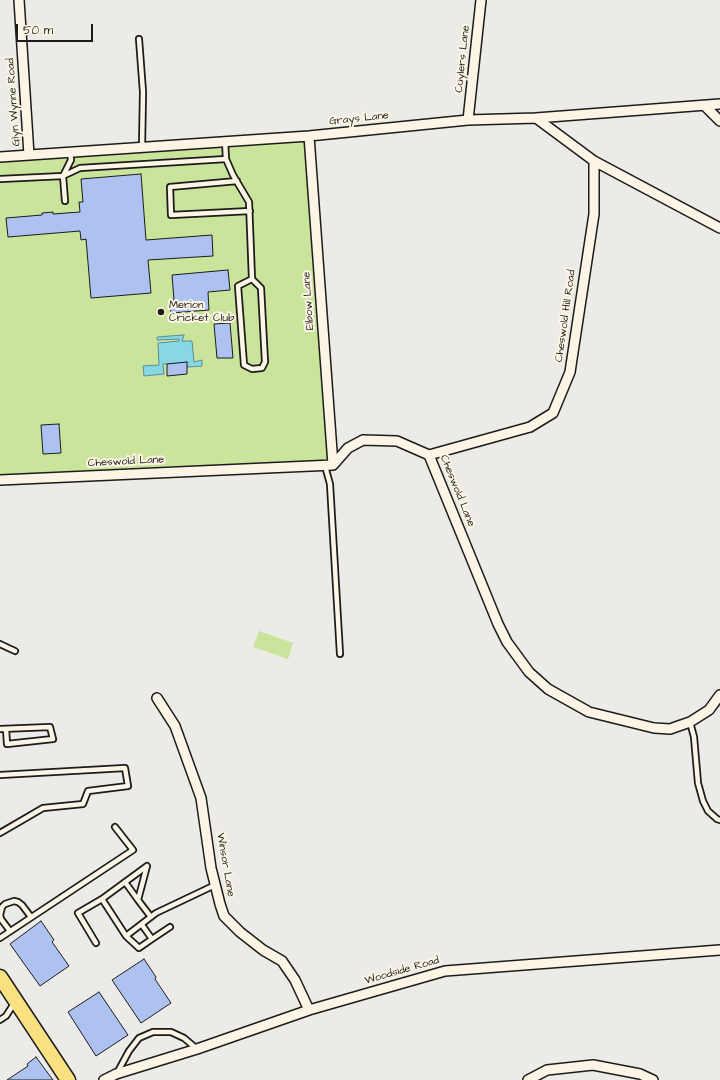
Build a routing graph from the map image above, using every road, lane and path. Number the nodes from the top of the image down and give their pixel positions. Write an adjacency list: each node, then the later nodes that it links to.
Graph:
1 (19, 0): 13 (street, Glyn Wynne Road)
2 (481, 0): 7 (street, Cuylers Lane)
3 (139, 39): 11 (lane)
4 (720, 104): 5 (street, Grays Lane)
5 (705, 106): 6 (street, Grays Lane); 8 (street)
6 (536, 118): 7 (street, Grays Lane); 16 (street)
7 (468, 120): 9 (street, Grays Lane)
8 (720, 121)
9 (309, 136): 10 (street, Grays Lane); 25 (street, Elbow Lane)
10 (225, 141): 11 (street, Grays Lane); 15 (lane)
11 (142, 147): 12 (street, Grays Lane)
12 (70, 152): 13 (street, Grays Lane); 17 (lane)
13 (30, 155): 14 (street, Grays Lane)
14 (0, 157)
15 (226, 159): 17 (lane); 19 (lane)
16 (594, 161): 22 (street); 24 (street, Cheswold Hill Road)
17 (63, 176): 18 (lane); 20 (lane)
18 (0, 179)
19 (237, 181): 21 (lane); 21 (lane)
20 (65, 201)
21 (250, 211): 23 (lane)
22 (720, 228)
23 (252, 279): 23 (lane)
24 (429, 455): 25 (street, Cheswold Lane); 32 (street, Cheswold Lane)
25 (329, 466): 26 (street, Cheswold Lane); 29 (lane)
26 (0, 480)
27 (0, 644): 28 (lane)
28 (15, 651)
29 (340, 654)
30 (720, 695): 32 (street, Cheswold Lane)
31 (157, 698): 40 (street, Winsor Lane)
32 (690, 722): 36 (lane)
33 (0, 729): 34 (lane)
34 (6, 729): 34 (lane)
35 (0, 775): 38 (lane)
36 (720, 820)
37 (115, 827): 43 (lane)
38 (0, 833)
39 (125, 882): 41 (lane); 42 (lane); 42 (lane)
40 (215, 885): 44 (lane); 55 (street, Winsor Lane)
41 (102, 899): 48 (lane); 51 (lane)
42 (138, 900): 44 (lane)
43 (32, 917): 47 (lane); 47 (lane)
44 (151, 917): 45 (lane)
45 (142, 925): 48 (lane); 50 (lane)
46 (170, 927): 50 (lane)
47 (10, 931): 49 (lane)
48 (126, 936): 50 (lane)
49 (0, 938)
50 (152, 939)
51 (96, 943)
52 (720, 950): 55 (street, Woodside Road)
53 (0, 977): 54 (main road)
54 (16, 1001): 56 (lane); 59 (main road)
55 (308, 1010): 57 (street, Woodside Road)
56 (0, 1020)
57 (198, 1049): 58 (street, Woodside Road); 58 (lane)
58 (116, 1074): 60 (street, Woodside Road)
59 (68, 1080)
60 (104, 1080)
61 (528, 1080): 62 (street)
62 (653, 1080)

